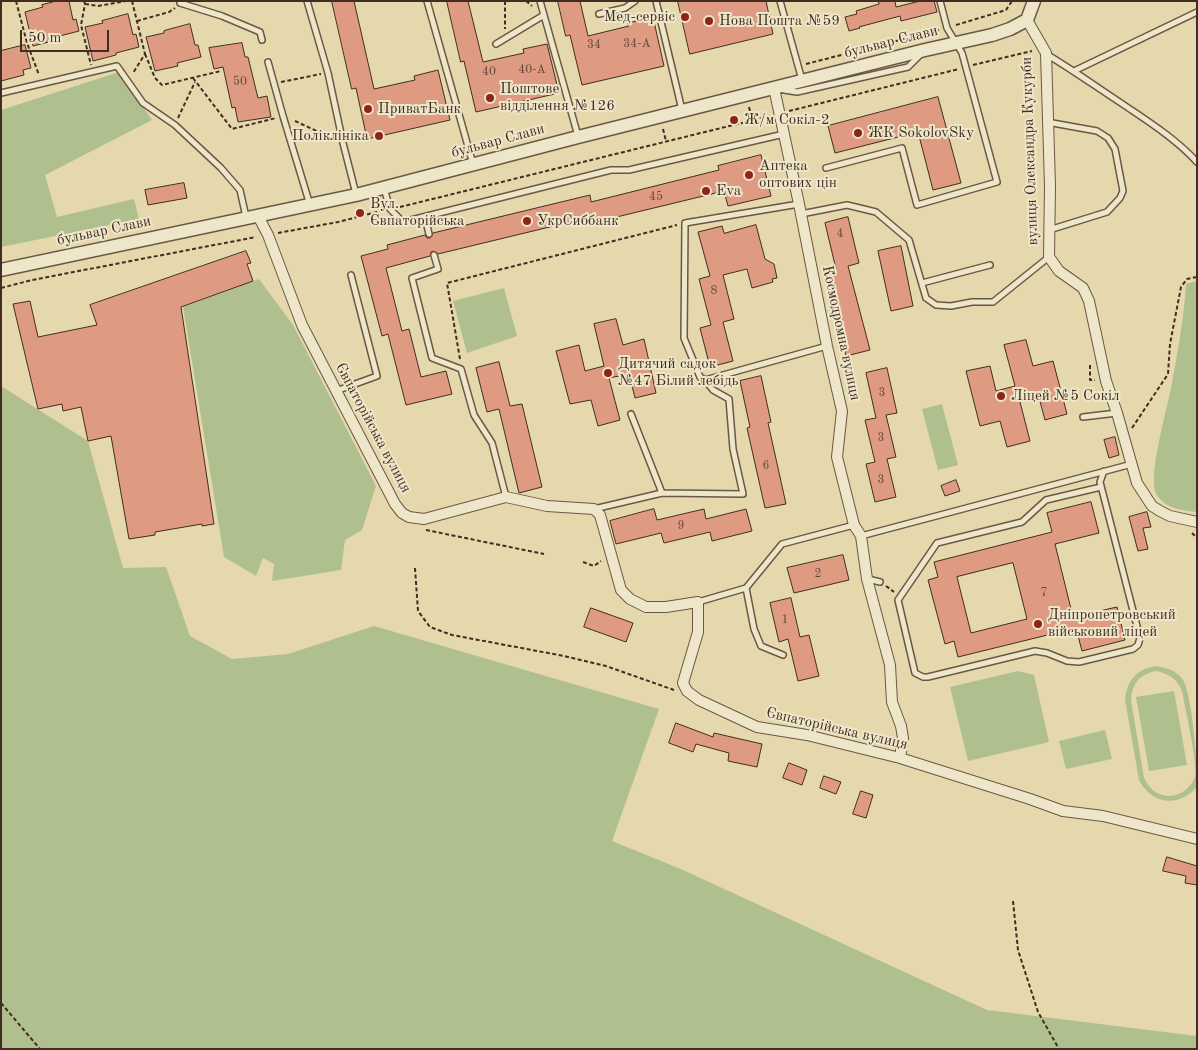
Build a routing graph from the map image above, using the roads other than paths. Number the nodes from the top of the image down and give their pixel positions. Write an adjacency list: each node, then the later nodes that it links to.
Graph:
1 (307, 1): 32 (lane)
2 (428, 1): 29 (lane)
3 (540, 1): 12 (lane)
4 (635, 1): 11 (lane)
5 (656, 1): 24 (lane)
6 (780, 1): 21 (lane)
7 (940, 1): 15 (lane)
8 (1034, 1): 13 (street)
9 (180, 2): 14 (lane)
10 (1197, 12): 20 (lane)
11 (599, 14)
12 (544, 15): 16 (lane); 27 (lane)
13 (1027, 20): 15 (street, бульвар Слави); 18 (street, вулиця Олександра Кукурби)
14 (262, 40)
15 (955, 42): 17 (street, бульвар Слави); 30 (lane)
16 (496, 44)
17 (925, 50): 21 (street, бульвар Слави); 22 (lane)
18 (1044, 51): 20 (lane); 25 (street, вулиця Олександра Кукурби)
19 (268, 62): 33 (lane)
20 (1074, 71): 28 (lane)
21 (802, 81): 22 (street, бульвар Слави)
22 (774, 88): 24 (street, бульвар Слави); 26 (street, Космодромна вулиця)
23 (1, 93): 36 (lane)
24 (682, 111): 27 (street, бульвар Слави)
25 (1047, 122): 37 (street, вулиця Олександра Кукурби); 37 (lane)
26 (784, 134): 34 (street, Космодромна вулиця); 35 (lane)
27 (578, 137): 29 (street, бульвар Слави)
28 (1197, 162)
29 (473, 164): 31 (street, бульвар Слави)
30 (826, 168)
31 (383, 188): 32 (street, бульвар Слави); 35 (lane)
32 (356, 195): 33 (street, бульвар Слави)
33 (311, 205): 36 (street, бульвар Слави)
34 (800, 209): 44 (lane); 45 (street, Космодромна вулиця); 46 (lane)
35 (425, 217): 38 (lane)
36 (252, 218): 42 (street, бульвар Слави); 47 (street, Євпаторійська вулиця)
37 (1049, 230): 40 (street, вулиця Олександра Кукурби)
38 (429, 234)
39 (434, 255): 55 (lane)
40 (1050, 257): 44 (lane); 48 (street, вулиця Олександра Кукурби)
41 (990, 264): 44 (lane)
42 (1, 270)
43 (350, 275): 47 (lane)
44 (922, 283)
45 (827, 346): 46 (lane); 58 (street, Космодромна вулиця)
46 (705, 380): 54 (lane)
47 (336, 391): 55 (street, Євпаторійська вулиця)
48 (1117, 413): 50 (lane); 51 (street, вулиця Олександра Кукурби)
49 (631, 414): 54 (lane)
50 (1083, 417)
51 (1132, 464): 52 (lane); 57 (street, вулиця Олександра Кукурби)
52 (1104, 471): 53 (lane); 59 (lane)
53 (1101, 487): 53 (lane)
54 (662, 493): 56 (lane)
55 (506, 498): 56 (street, Євпаторійська вулиця)
56 (594, 509): 63 (street)
57 (1197, 522)
58 (854, 525): 59 (street, Космодромна вулиця); 62 (lane)
59 (861, 536): 60 (street, Космодромна вулиця)
60 (867, 579): 61 (lane); 65 (street, Космодромна вулиця)
61 (880, 582)
62 (746, 588): 63 (lane); 64 (lane)
63 (698, 602): 65 (street, Євпаторійська вулиця)
64 (783, 655)
65 (900, 758): 66 (street, Євпаторійська вулиця)
66 (1197, 839)

